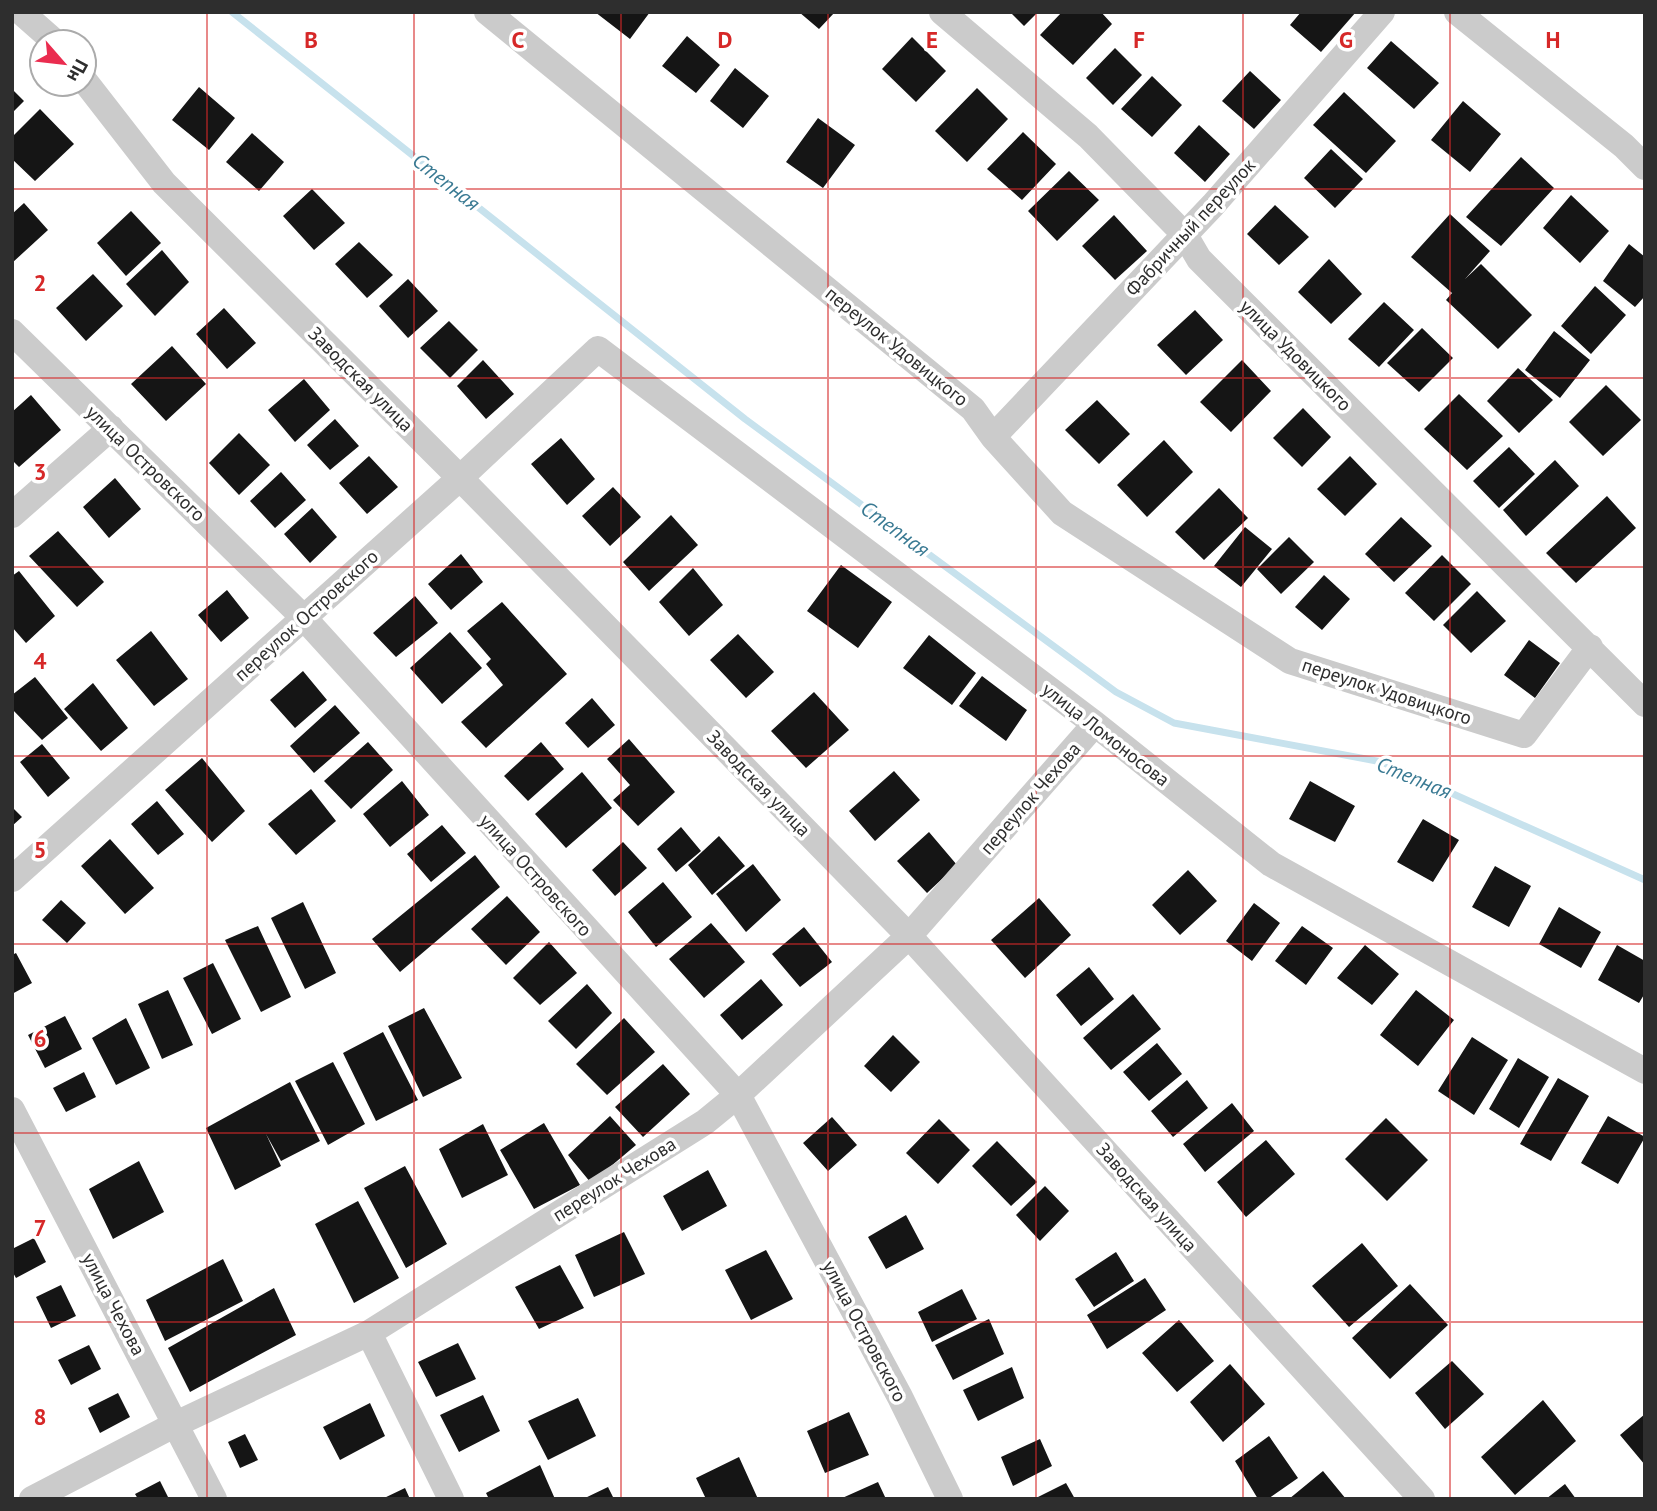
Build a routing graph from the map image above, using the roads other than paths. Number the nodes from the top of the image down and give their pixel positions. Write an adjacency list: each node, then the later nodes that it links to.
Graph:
1 (21, 12): 6 (street)
2 (487, 12): 13 (street, переулок Удовицкого)
3 (942, 12): 9 (street, улица Удовицкого)
4 (1382, 12): 9 (street, Фабричный переулок)
5 (1457, 12): 8 (street)
6 (39, 28)
7 (98, 98): 14 (street, Заводская улица)
8 (1645, 167)
9 (1185, 235): 13 (street, Фабричный переулок); 17 (street, улица Удовицкого)
10 (12, 332): 12 (street, улица Островского)
11 (598, 349): 14 (street, переулок Островского); 19 (street, улица Ломоносова)
12 (111, 428): 15 (street); 16 (street, улица Островского)
13 (993, 437): 17 (street, переулок Удовицкого)
14 (460, 478): 16 (street, переулок Островского); 21 (street, Заводская улица)
15 (12, 515)
16 (304, 618): 20 (street, переулок Островского); 23 (street, улица Островского)
17 (1590, 646): 18 (street, улица Удовицкого)
18 (1645, 704)
19 (1095, 724): 21 (street, переулок Чехова); 22 (street, улица Ломоносова)
20 (12, 879)
21 (909, 936): 23 (street, переулок Чехова); 31 (street, Заводская улица)
22 (1645, 1071)
23 (738, 1095): 25 (street, переулок Чехова); 30 (street, улица Островского)
24 (12, 1110): 26 (street, улица Чехова)
25 (369, 1334): 26 (street, переулок Чехова); 29 (street)
26 (176, 1424): 27 (street, переулок Чехова); 28 (street, улица Чехова)
27 (32, 1499)
28 (214, 1499)
29 (451, 1499)
30 (950, 1499)
31 (1422, 1499)

